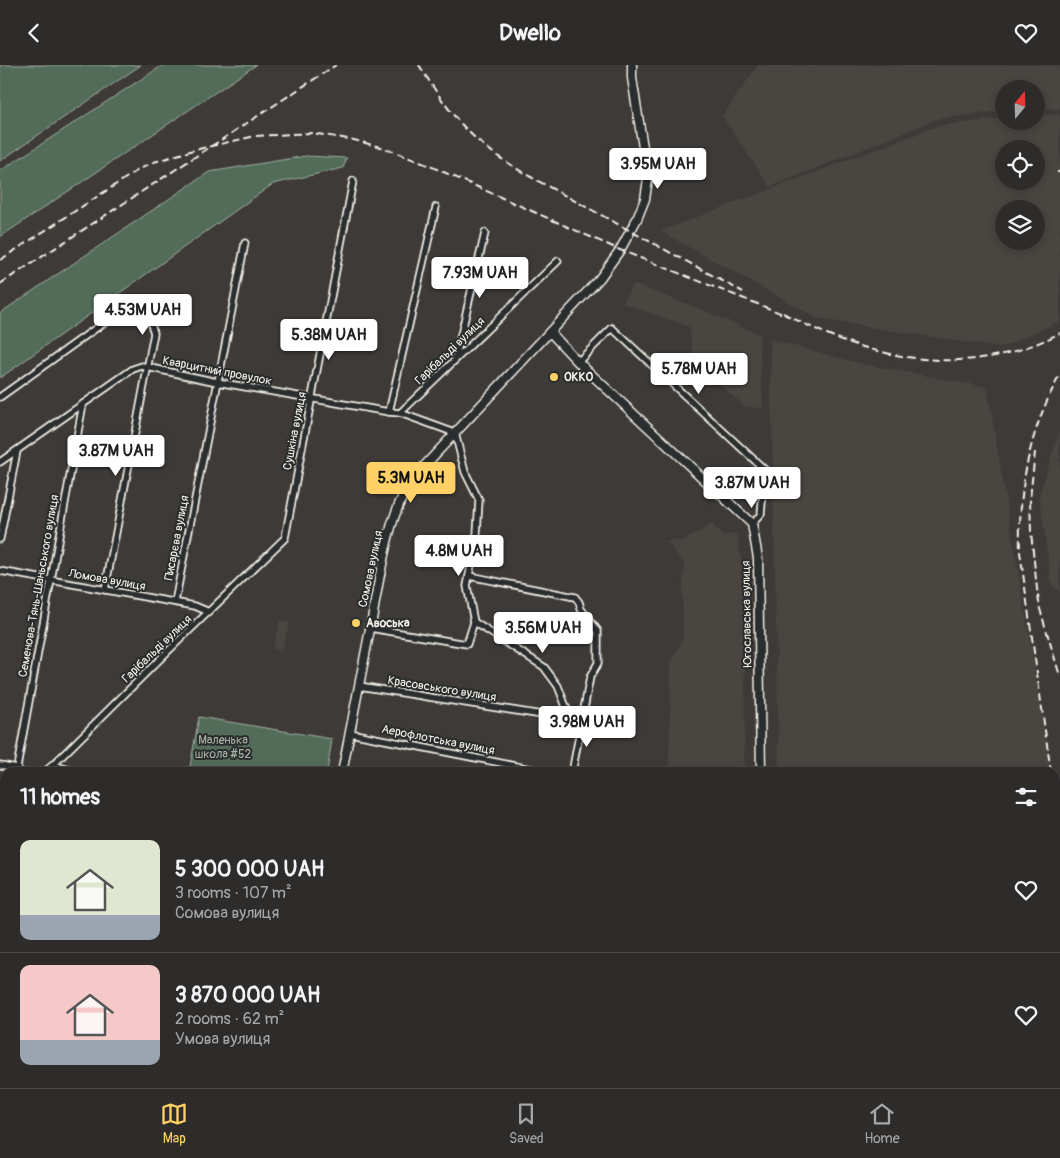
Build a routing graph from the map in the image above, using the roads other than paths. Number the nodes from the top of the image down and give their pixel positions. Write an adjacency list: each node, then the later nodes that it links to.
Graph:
1 (632, 65): 7 (main road, Сомова вулиця)
2 (353, 181): 13 (street, Сушкіна вулиця)
3 (436, 207): 15 (street)
4 (485, 233): 8 (street)
5 (245, 243): 11 (street, Писарєва вулиця)
6 (558, 261): 8 (street, Гарібальді вулиця)
7 (550, 332): 9 (main road); 17 (main road, Сомова вулиця)
8 (455, 360): 16 (street, Гарібальді вулиця)
9 (578, 362): 20 (main road); 20 (street)
10 (148, 368): 11 (street, Кварцитний провулок); 12 (street); 14 (street, Кварцитний провулок); 26 (street)
11 (217, 382): 13 (street, Кварцитний провулок); 27 (street, Писарєва вулиця)
12 (0, 397)
13 (311, 398): 15 (street, Кварцитний провулок); 22 (street, Сушкіна вулиця)
14 (83, 404): 18 (street, Кварцитний провулок); 25 (street, Семенова-Тянь-Шаньського вулиця)
15 (389, 412): 16 (street, Кварцитний провулок)
16 (400, 413): 17 (street, Кварцитний провулок)
17 (455, 433): 24 (street); 30 (main road, Сомова вулиця)
18 (16, 451): 19 (street, Кварцитний провулок); 21 (street)
19 (0, 462)
20 (752, 524): 42 (main road, Югославська вулиця)
21 (0, 539)
22 (285, 539): 28 (street, Гарібальді вулиця)
23 (0, 571): 25 (street, Ломова вулиця)
24 (469, 576): 29 (street); 33 (street)
25 (50, 580): 26 (street, Ломова вулиця); 36 (street, Семенова-Тянь-Шаньського вулиця)
26 (105, 590): 27 (street, Ломова вулиця)
27 (175, 603): 28 (street, Ломова вулиця)
28 (209, 612): 35 (street, Гарібальді вулиця)
29 (474, 623): 30 (street); 32 (street)
30 (370, 628): 31 (main road, Сомова вулиця)
31 (360, 686): 32 (street, Красовського вулиця); 34 (main road, Сомова вулиця)
32 (571, 720): 33 (street, Красовського вулиця)
33 (580, 721): 41 (street)
34 (350, 733): 39 (main road, Сомова вулиця); 40 (street, Аерофлотська вулиця)
35 (54, 765): 37 (street, Гарібальді вулиця); 38 (street)
36 (19, 767)
37 (51, 767)
38 (60, 767)
39 (343, 767)
40 (521, 767)
41 (573, 767)
42 (761, 767)

